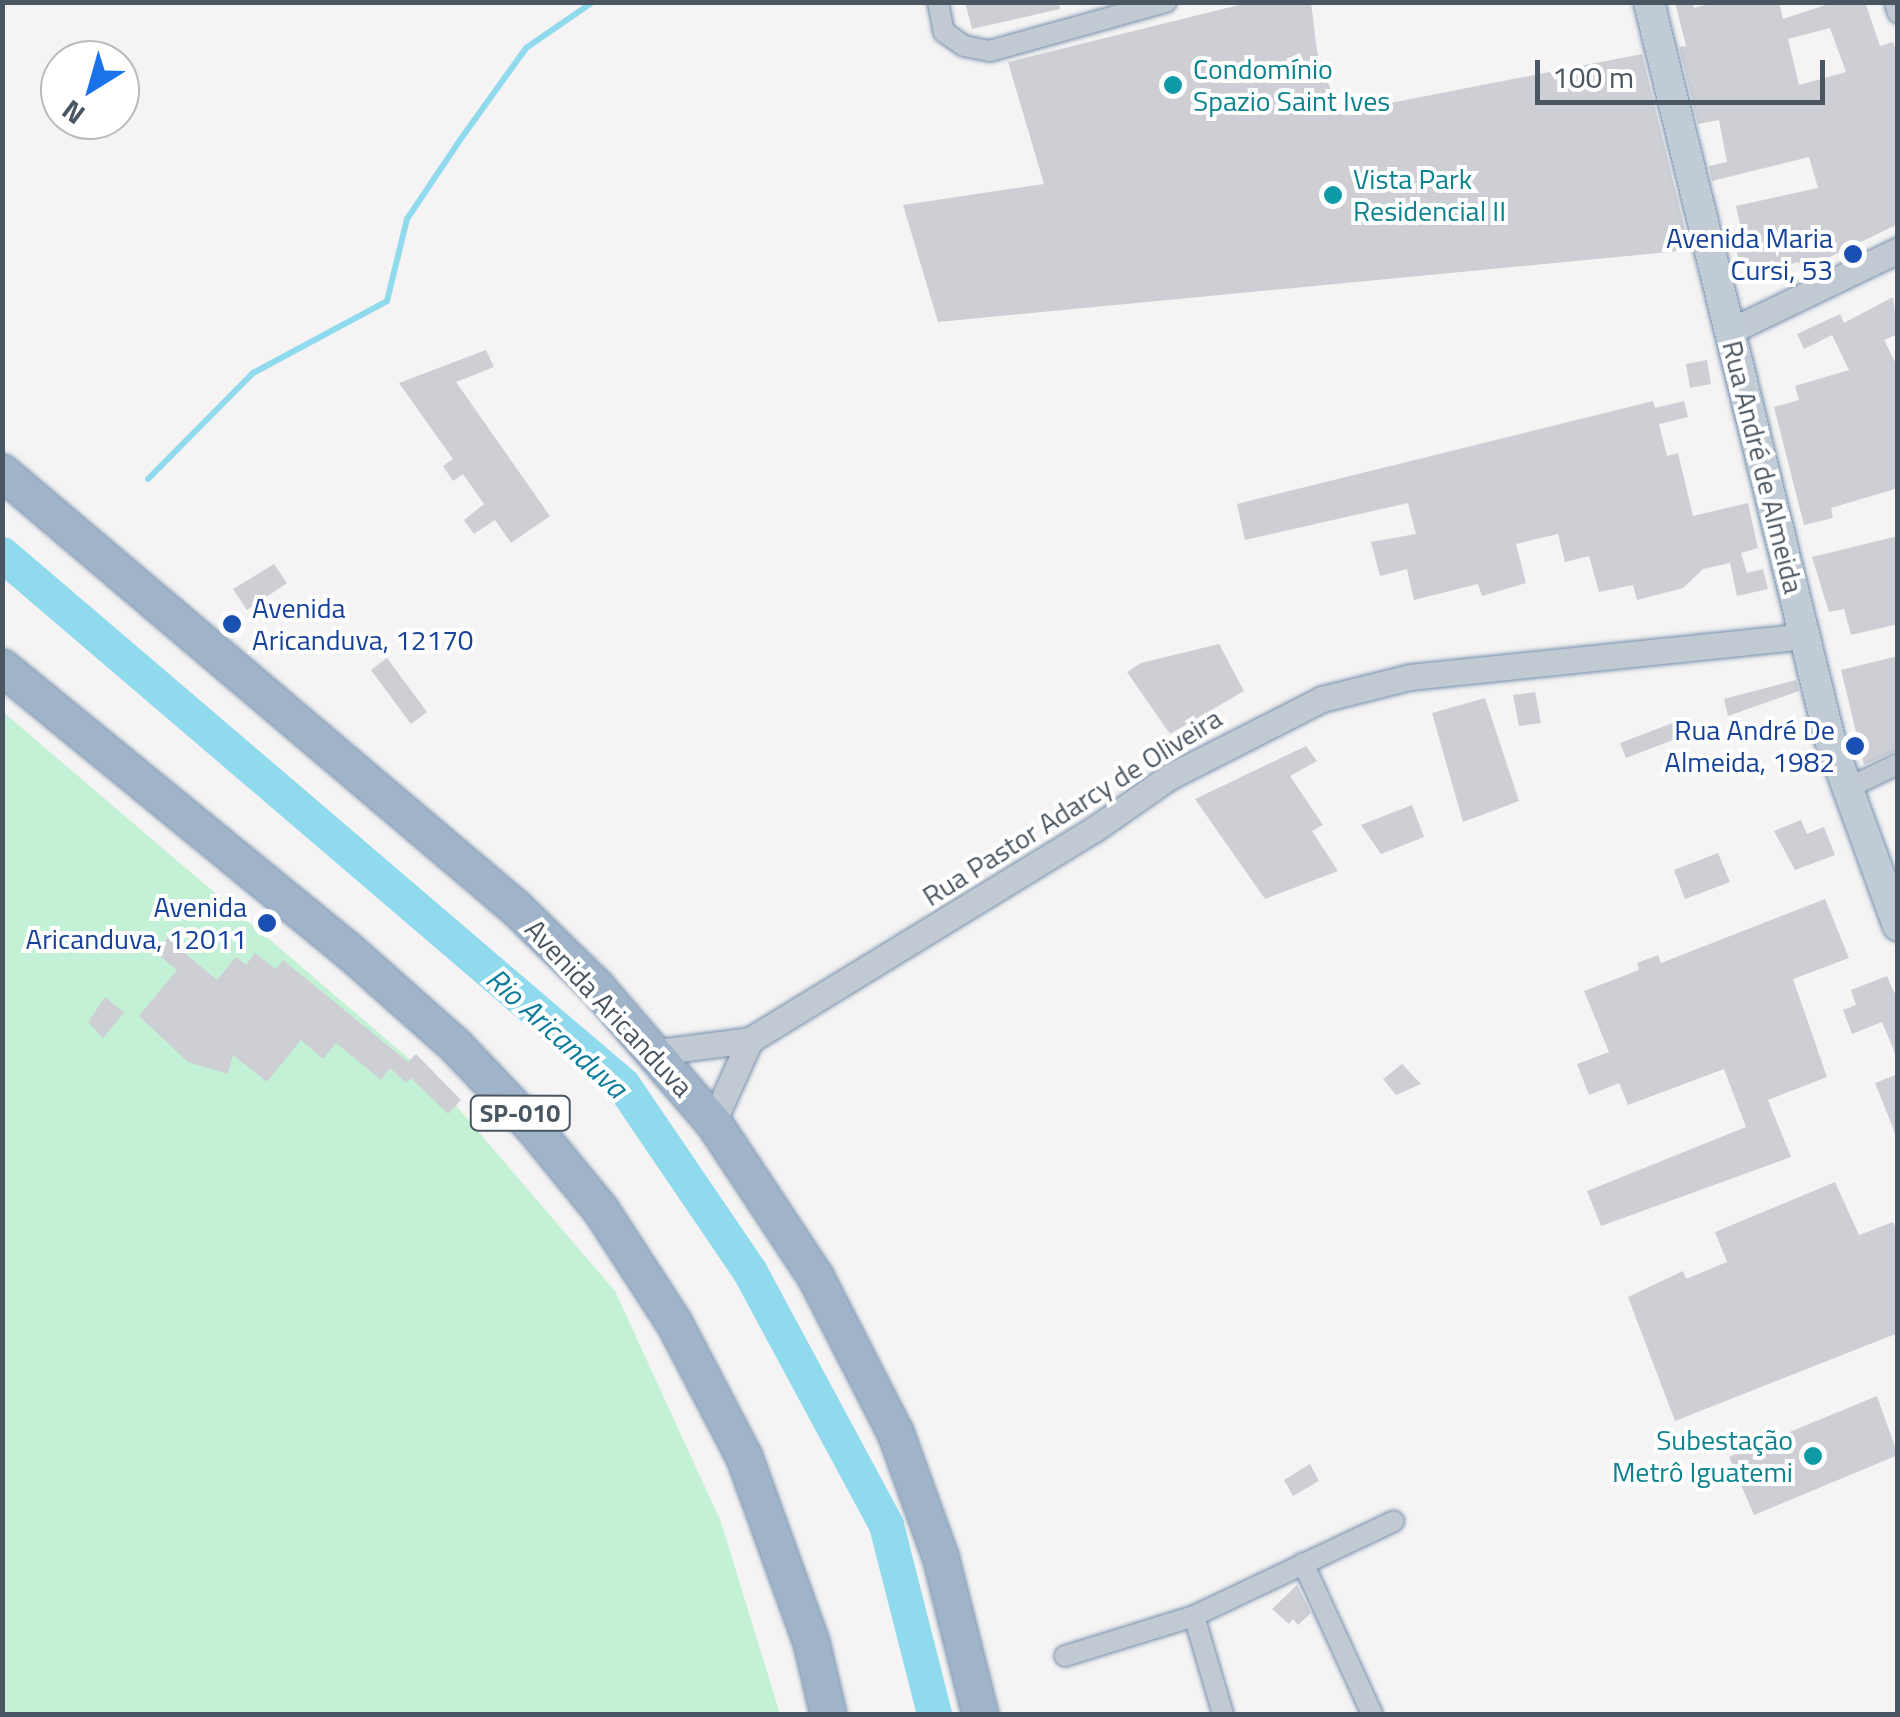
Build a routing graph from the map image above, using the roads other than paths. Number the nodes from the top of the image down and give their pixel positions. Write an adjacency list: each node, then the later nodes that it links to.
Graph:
1 (938, 2): 2 (street)
2 (1166, 2)
3 (1649, 2): 7 (main road, Rua André de Almeida)
4 (1894, 2): 5 (street)
5 (1898, 13)
6 (1898, 250): 7 (street)
7 (1730, 331): 9 (main road, Rua André de Almeida)
8 (2, 472): 15 (highway, Avenida Aricanduva)
9 (1804, 636): 12 (main road, Rua André de Almeida); 14 (street, Rua Pastor Adarcy de Oliveira)
10 (2, 667): 21 (highway, SP-010)
11 (1898, 764): 12 (street)
12 (1846, 789): 13 (main road, Rua André de Almeida)
13 (1898, 926)
14 (750, 1040): 15 (street, Rua Pastor Adarcy de Oliveira); 16 (street)
15 (657, 1052): 16 (highway, Avenida Aricanduva)
16 (712, 1122): 22 (highway, Avenida Aricanduva)
17 (1394, 1521): 18 (street)
18 (1303, 1563): 19 (street); 24 (street)
19 (1194, 1616): 20 (street); 23 (street)
20 (1065, 1656)
21 (828, 1714)
22 (980, 1714)
23 (1223, 1714)
24 (1372, 1714)

